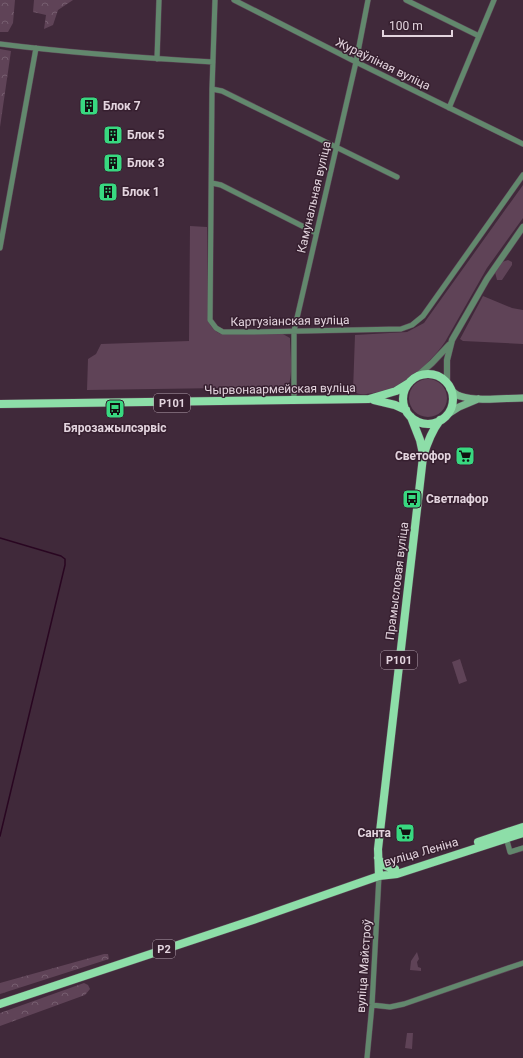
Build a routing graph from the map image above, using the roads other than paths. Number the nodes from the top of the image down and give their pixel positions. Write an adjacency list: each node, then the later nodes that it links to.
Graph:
1 (159, 0): 10 (street)
2 (215, 0): 11 (street, Картузіанская вуліца)
3 (234, 0): 12 (street, Жураўліная вуліца)
4 (368, 0): 12 (street, Камунальная вуліца)
5 (406, 0): 7 (street)
6 (494, 0): 7 (street)
7 (479, 36): 14 (street)
8 (0, 44): 9 (street)
9 (36, 48): 10 (street); 22 (street)
10 (157, 59): 11 (street)
11 (213, 62): 13 (street, Картузіанская вуліца)
12 (356, 62): 14 (street, Жураўліная вуліца); 16 (street, Камунальная вуліца)
13 (212, 89): 16 (street); 19 (street, Картузіанская вуліца)
14 (449, 108): 15 (street, Жураўліная вуліца)
15 (523, 144)
16 (336, 148): 18 (street); 21 (street, Камунальная вуліца)
17 (523, 175): 23 (street, Картузіанская вуліца)
18 (397, 177)
19 (212, 183): 21 (street); 23 (street, Картузіанская вуліца)
20 (523, 227): 24 (street)
21 (316, 233): 23 (street, Камунальная вуліца)
22 (0, 248)
23 (294, 331): 31 (street, Камунальная вуліца)
24 (452, 340): 25 (street); 27 (street)
25 (416, 377): 26 (main road, Р101); 27 (main road)
26 (408, 384): 30 (main road, Чырвонаармейская вуліца / Р101); 33 (main road, Р101)
27 (449, 386): 28 (main road); 34 (main road)
28 (480, 398): 29 (main road); 34 (main road)
29 (523, 398)
30 (369, 399): 31 (main road, Чырвонаармейская вуліца / Р101); 33 (main road, Чырвонаармейская вуліца / Р101)
31 (294, 401): 32 (main road, Чырвонаармейская вуліца / Р101)
32 (0, 404)
33 (409, 414): 35 (main road, Р101); 36 (main road, Прамысловая вуліца / Р101)
34 (448, 414): 35 (main road, Р101)
35 (440, 420): 36 (main road, Прамысловая вуліца / Р101)
36 (423, 457): 41 (main road, Прамысловая вуліца / Р101)
37 (523, 827): 39 (main road, вуліца Леніна / Р2)
38 (523, 833): 39 (main road, вуліца Леніна / Р2)
39 (505, 836): 40 (street); 42 (main road, вуліца Леніна / Р2); 43 (main road, вуліца Леніна / Р2)
40 (523, 848)
41 (378, 857): 42 (main road); 43 (main road, Прамысловая вуліца / Р101)
42 (395, 869): 43 (main road, вуліца Леніна / Р2)
43 (379, 876): 45 (main road, Р2); 46 (street, вуліца Майстроў)
44 (523, 963): 46 (street)
45 (0, 1004)
46 (372, 1005): 47 (street, вуліца Майстроў)
47 (367, 1058)

